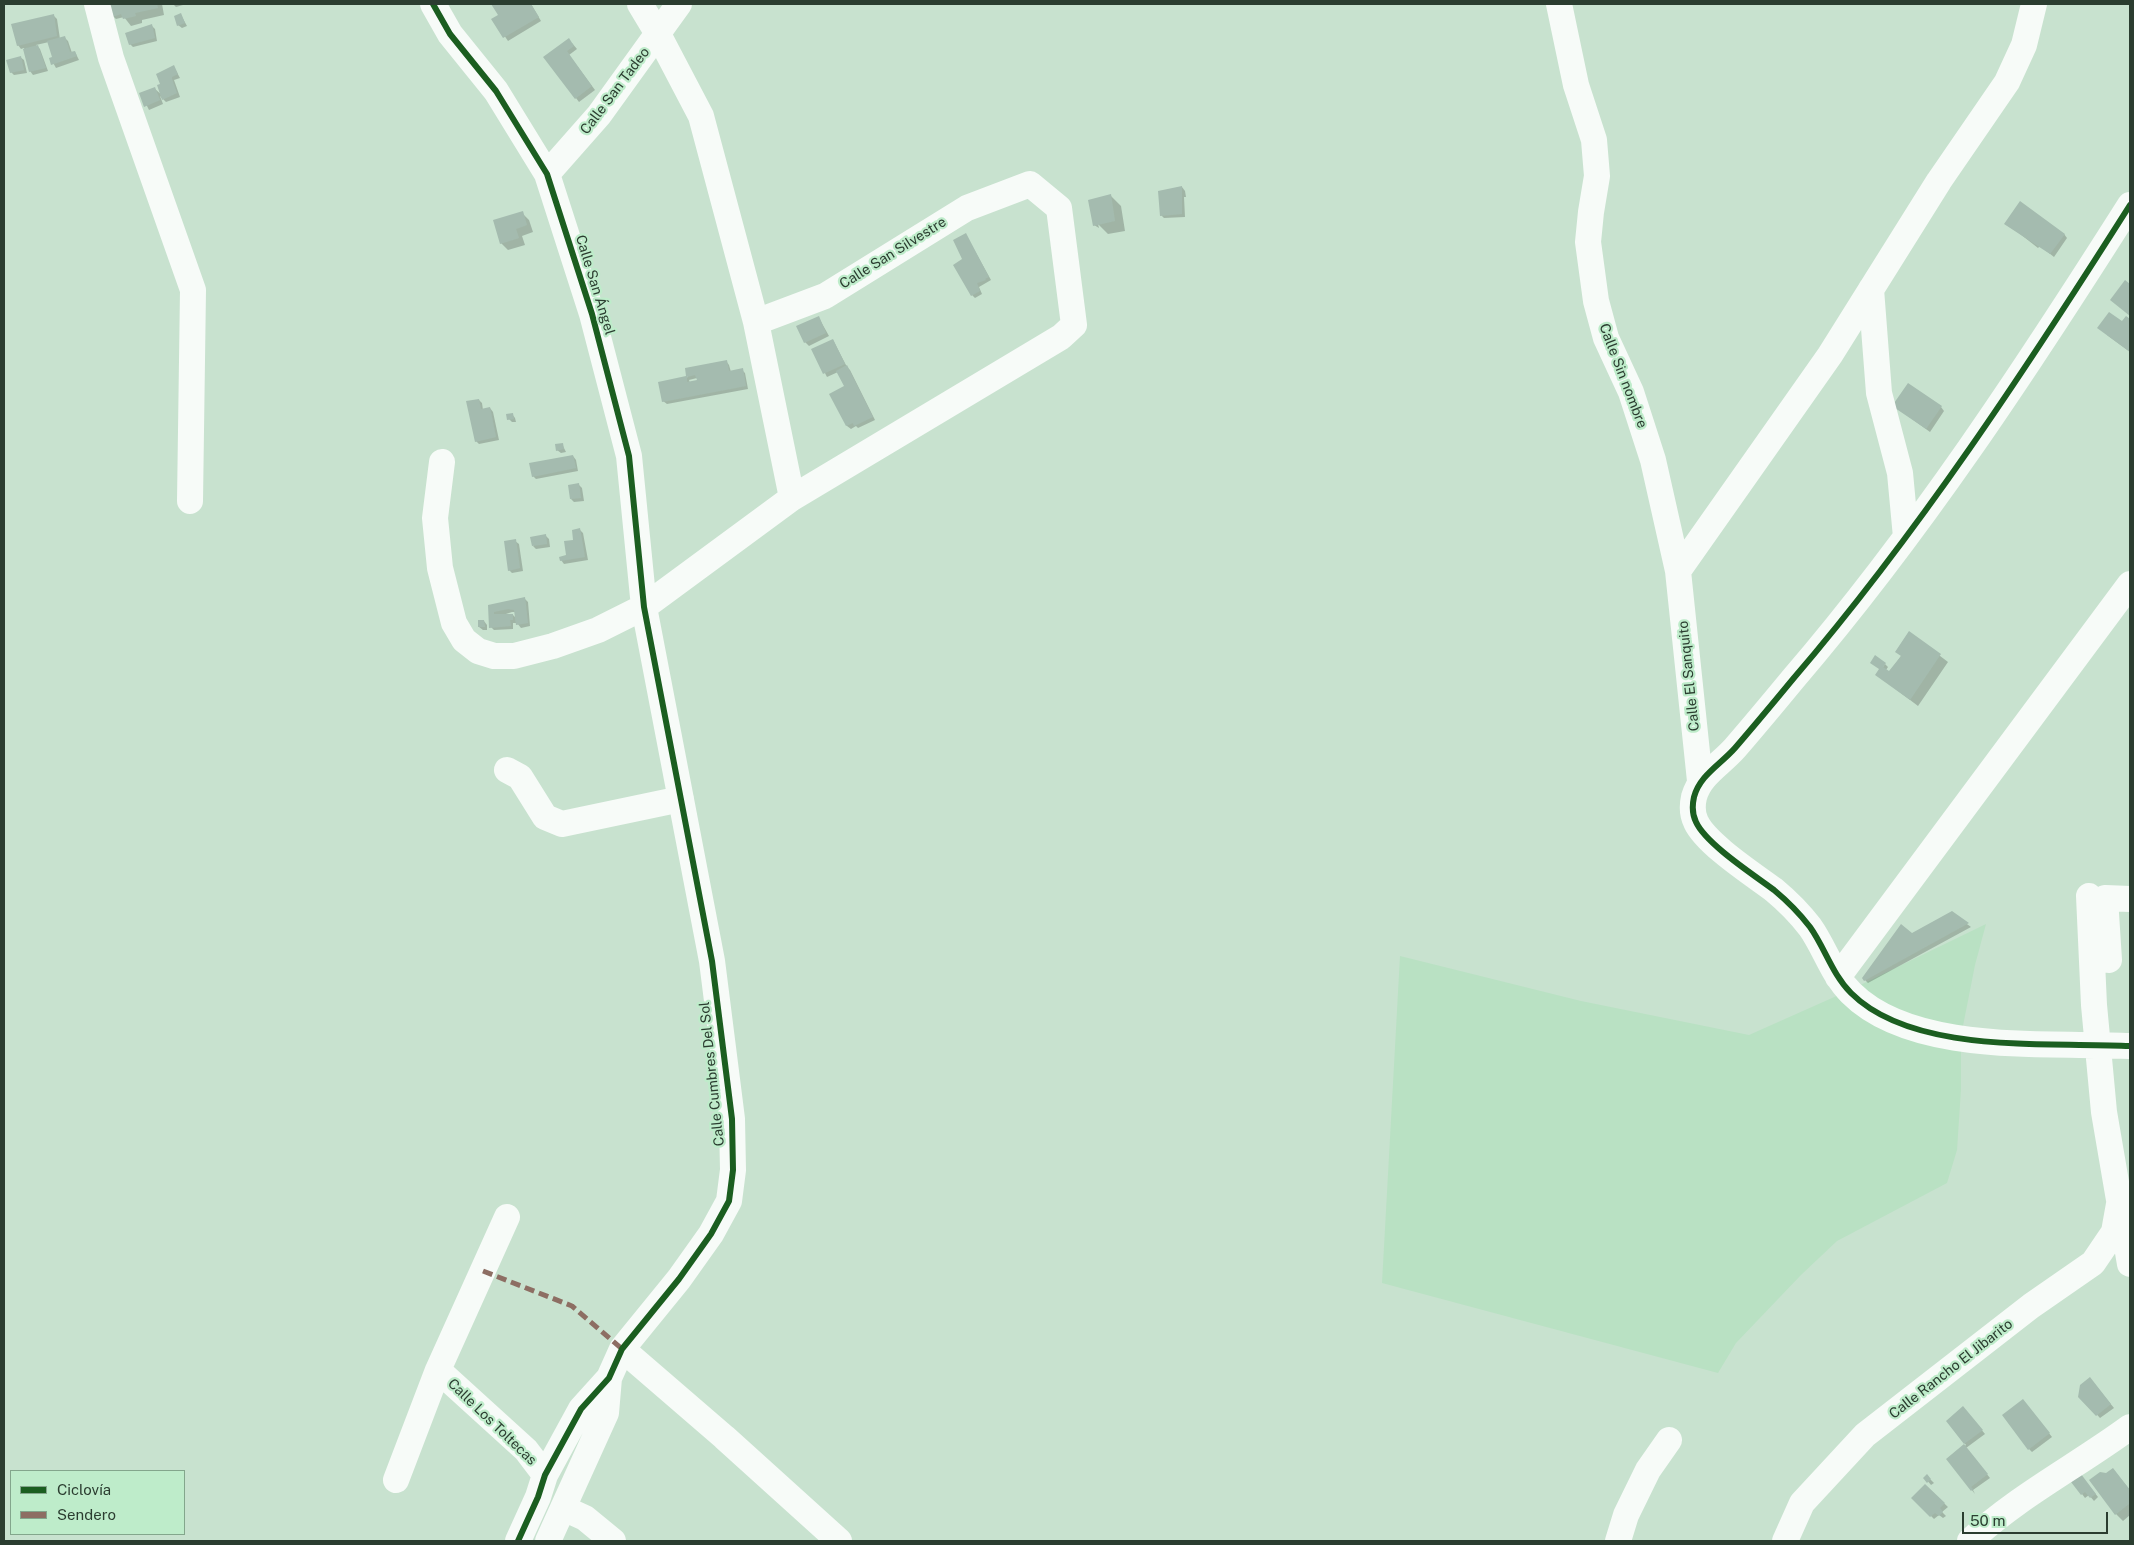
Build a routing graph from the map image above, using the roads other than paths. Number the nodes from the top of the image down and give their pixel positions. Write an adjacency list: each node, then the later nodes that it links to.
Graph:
1 (97, 4): 14 (street)
2 (433, 4): 8 (street, Calle San Ángel)
3 (640, 4): 7 (street)
4 (679, 4): 7 (street, Calle San Tadeo)
5 (1559, 4): 16 (street, Calle Sin nombre)
6 (2034, 4): 10 (street)
7 (658, 34): 8 (street, Calle San Tadeo); 11 (street)
8 (547, 174): 18 (street, Calle San Ángel)
9 (2130, 205): 15 (street)
10 (1871, 289): 15 (street); 16 (street)
11 (756, 322): 13 (street); 13 (street, Calle San Silvestre)
12 (442, 462): 18 (street)
13 (792, 498): 18 (street)
14 (190, 501)
15 (1906, 537): 20 (street)
16 (1678, 571): 20 (street, Calle El Sanquito)
17 (2130, 584): 23 (street)
18 (644, 607): 21 (street, Calle Cumbres Del Sol)
19 (508, 770): 21 (street)
20 (1700, 781): 23 (street)
21 (681, 799): 29 (street, Calle Cumbres Del Sol)
22 (2108, 898): 24 (street)
23 (1838, 977): 24 (street)
24 (2114, 1046): 25 (street); 26 (street)
25 (2130, 1175)
26 (2119, 1204): 28 (street); 42 (street, Calle Rancho El Jibarito)
27 (507, 1217): 30 (street)
28 (2130, 1264)
29 (622, 1349): 31 (street, Calle Cumbres Del Sol); 40 (street)
30 (438, 1370): 34 (street, Calle Los Toltecas); 35 (street)
31 (609, 1378): 34 (street, Calle Cumbres Del Sol); 36 (street, Calle Cumbres Del Sol)
32 (2130, 1427): 43 (street)
33 (1669, 1440): 41 (street)
34 (545, 1474): 37 (street, Calle Cumbres Del Sol)
35 (396, 1480)
36 (563, 1508): 38 (street, Calle Cumbres Del Sol); 39 (street)
37 (518, 1541)
38 (548, 1541)
39 (613, 1541)
40 (839, 1541)
41 (1618, 1541)
42 (1785, 1541)
43 (1970, 1541)

